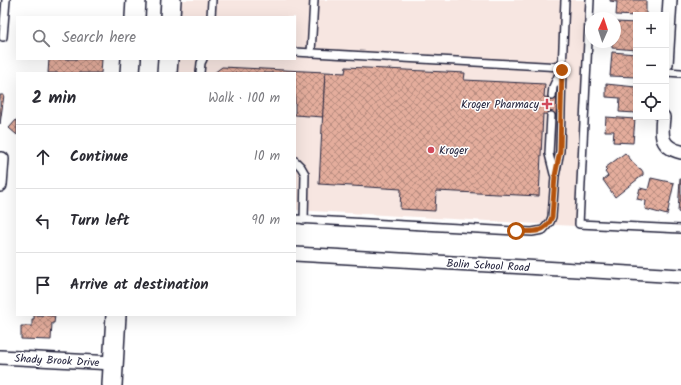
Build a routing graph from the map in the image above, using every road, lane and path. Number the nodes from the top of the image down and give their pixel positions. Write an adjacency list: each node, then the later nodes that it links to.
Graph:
1 (6, 0): 12 (lane)
2 (136, 0): 9 (main road)
3 (171, 0): 10 (main road)
4 (212, 0): 11 (lane)
5 (314, 0): 15 (lane)
6 (565, 0): 19 (lane)
7 (590, 0): 35 (lane)
8 (670, 0): 13 (street)
9 (134, 16)
10 (170, 16)
11 (211, 16)
12 (3, 37)
13 (667, 48)
14 (296, 52): 15 (lane)
15 (312, 53): 19 (lane)
16 (131, 60): 20 (main road)
17 (168, 60): 21 (main road)
18 (202, 60): 22 (lane)
19 (562, 68): 25 (lane); 31 (lane)
20 (130, 72)
21 (167, 72)
22 (200, 72)
23 (669, 72): 24 (lane)
24 (681, 73)
25 (552, 96)
26 (551, 116): 31 (lane)
27 (663, 120): 28 (street)
28 (681, 152)
29 (1, 159): 32 (street)
30 (296, 162): 34 (lane)
31 (555, 176): 34 (lane)
32 (0, 185)
33 (296, 219): 34 (lane)
34 (304, 220)
35 (681, 229)
36 (296, 254): 37 (street, Bolin School Road)
37 (681, 276)
38 (116, 316): 40 (main road)
39 (0, 357): 40 (street, Shady Brook Drive)
40 (113, 363): 41 (main road)
41 (112, 385)

